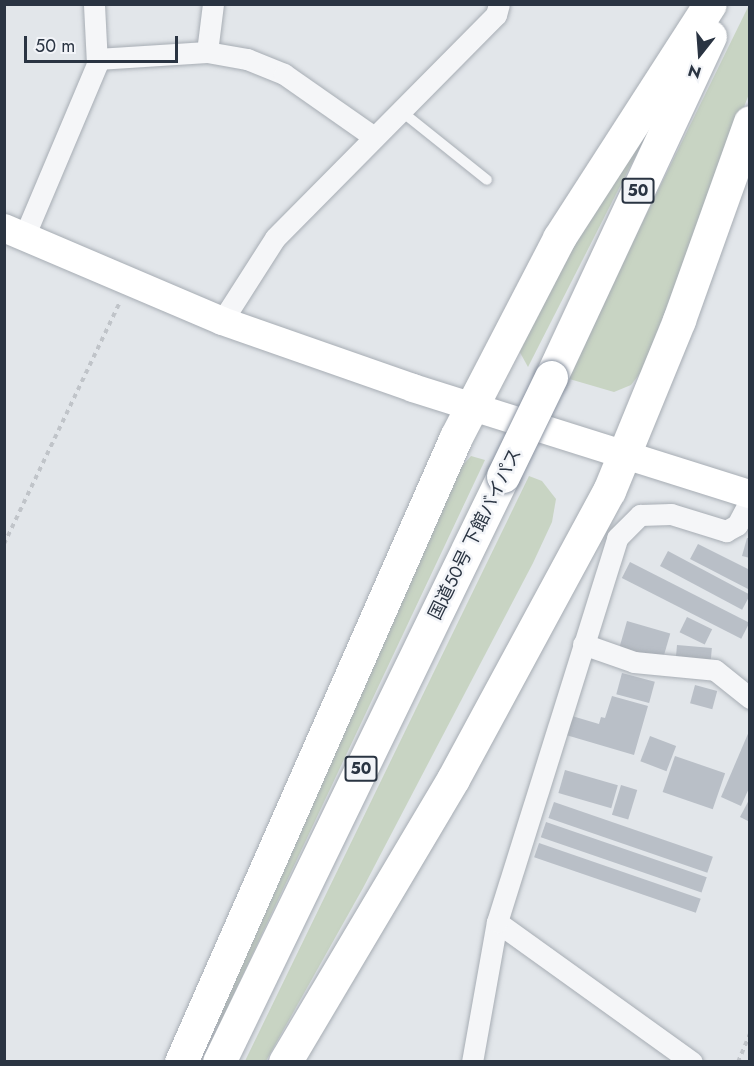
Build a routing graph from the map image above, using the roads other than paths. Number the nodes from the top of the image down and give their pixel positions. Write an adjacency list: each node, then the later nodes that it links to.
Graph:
1 (94, 4): 7 (street)
2 (213, 4): 6 (street)
3 (499, 4): 8 (street)
4 (710, 4): 14 (highway)
5 (725, 4): 22 (highway, 国道50号 下館バイパス / 50, bridge)
6 (207, 52): 7 (street); 10 (street)
7 (97, 59): 12 (street)
8 (401, 111): 10 (street); 11 (lane)
9 (750, 122): 15 (highway)
10 (374, 137): 13 (street)
11 (487, 180)
12 (14, 233): 13 (street)
13 (222, 321): 14 (street)
14 (472, 407): 15 (street); 21 (highway)
15 (625, 455): 16 (street); 23 (highway)
16 (750, 494)
17 (750, 501): 18 (street)
18 (583, 644): 19 (street); 20 (street)
19 (750, 698)
20 (497, 922): 24 (street); 25 (street)
21 (181, 1062)
22 (219, 1062)
23 (285, 1062)
24 (472, 1062)
25 (692, 1062)

